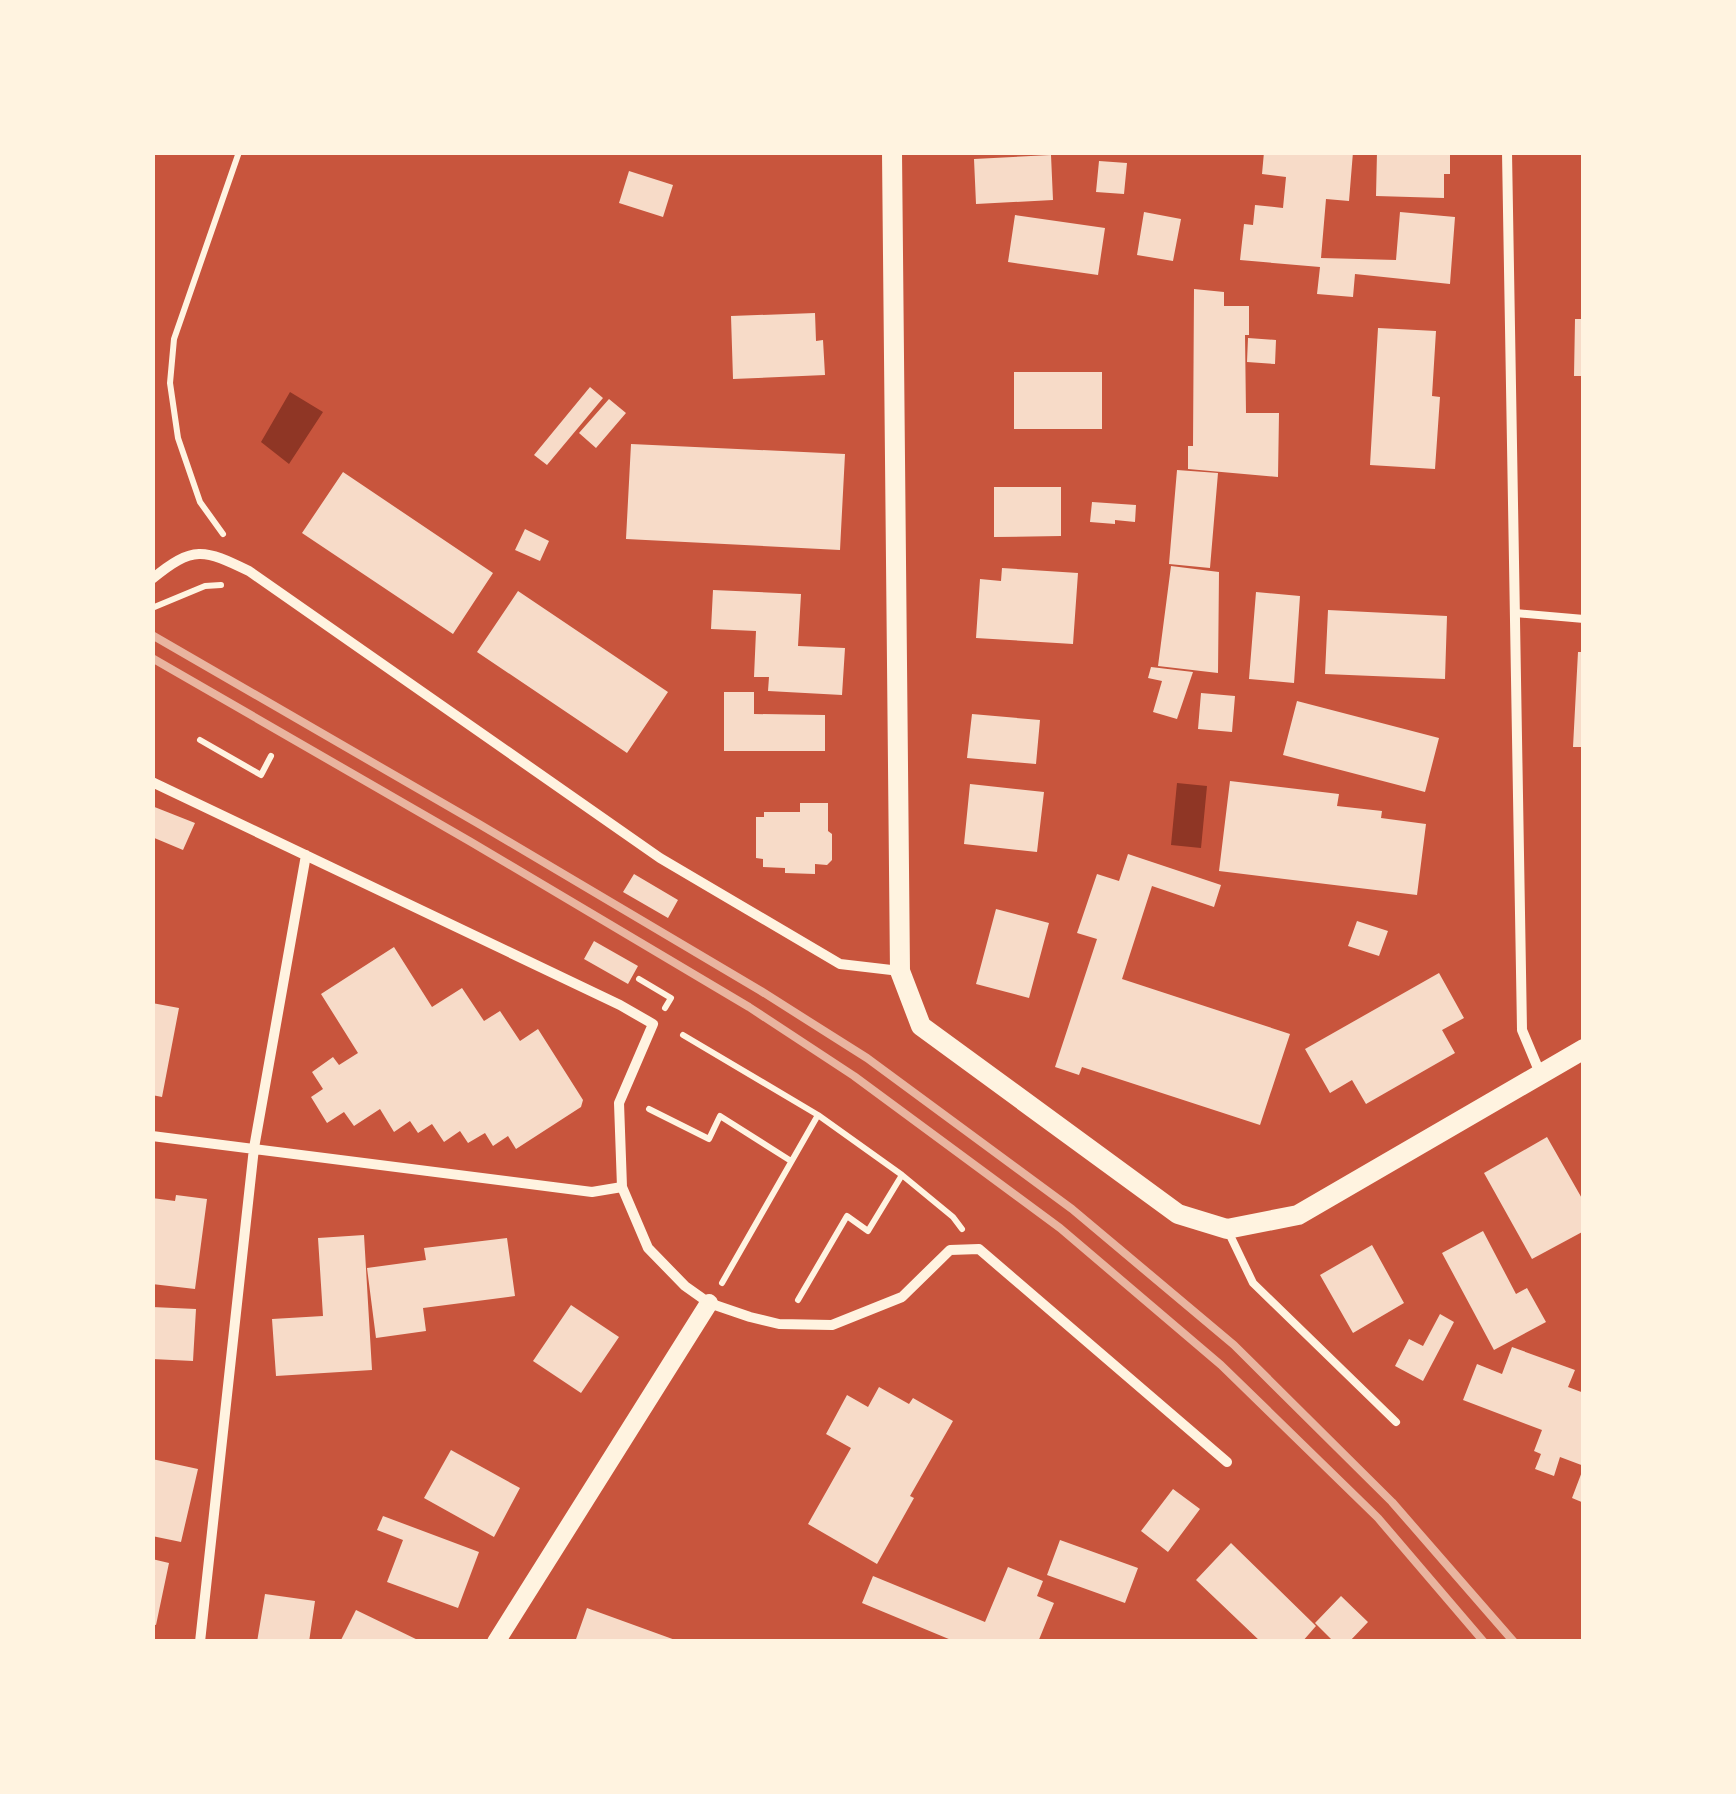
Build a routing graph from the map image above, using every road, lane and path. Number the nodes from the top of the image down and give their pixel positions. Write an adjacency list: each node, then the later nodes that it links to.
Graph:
1 (239, 152): 4 (path)
2 (892, 152): 13 (main road)
3 (1507, 152): 7 (street)
4 (249, 572): 5 (street); 6 (path); 13 (street)
5 (152, 579)
6 (152, 608)
7 (1515, 613): 8 (lane); 18 (street)
8 (1584, 620)
9 (200, 740): 10 (path)
10 (271, 756)
11 (152, 782): 12 (street)
12 (306, 855): 22 (street); 25 (street)
13 (900, 971): 26 (main road)
14 (639, 979): 15 (path)
15 (662, 1012)
16 (683, 1035): 20 (path)
17 (1584, 1049): 18 (main road)
18 (1540, 1073): 26 (main road)
19 (649, 1109): 23 (path)
20 (818, 1114): 23 (path); 24 (path)
21 (152, 1136): 22 (street)
22 (254, 1148): 25 (street); 32 (street)
23 (791, 1160): 29 (path)
24 (902, 1175): 27 (path); 28 (path)
25 (622, 1188): 29 (street)
26 (1228, 1229): 30 (lane)
27 (979, 1249): 29 (street); 31 (street)
28 (798, 1300)
29 (710, 1303): 33 (street)
30 (1396, 1422)
31 (1227, 1462)
32 (200, 1642)
33 (496, 1642)

